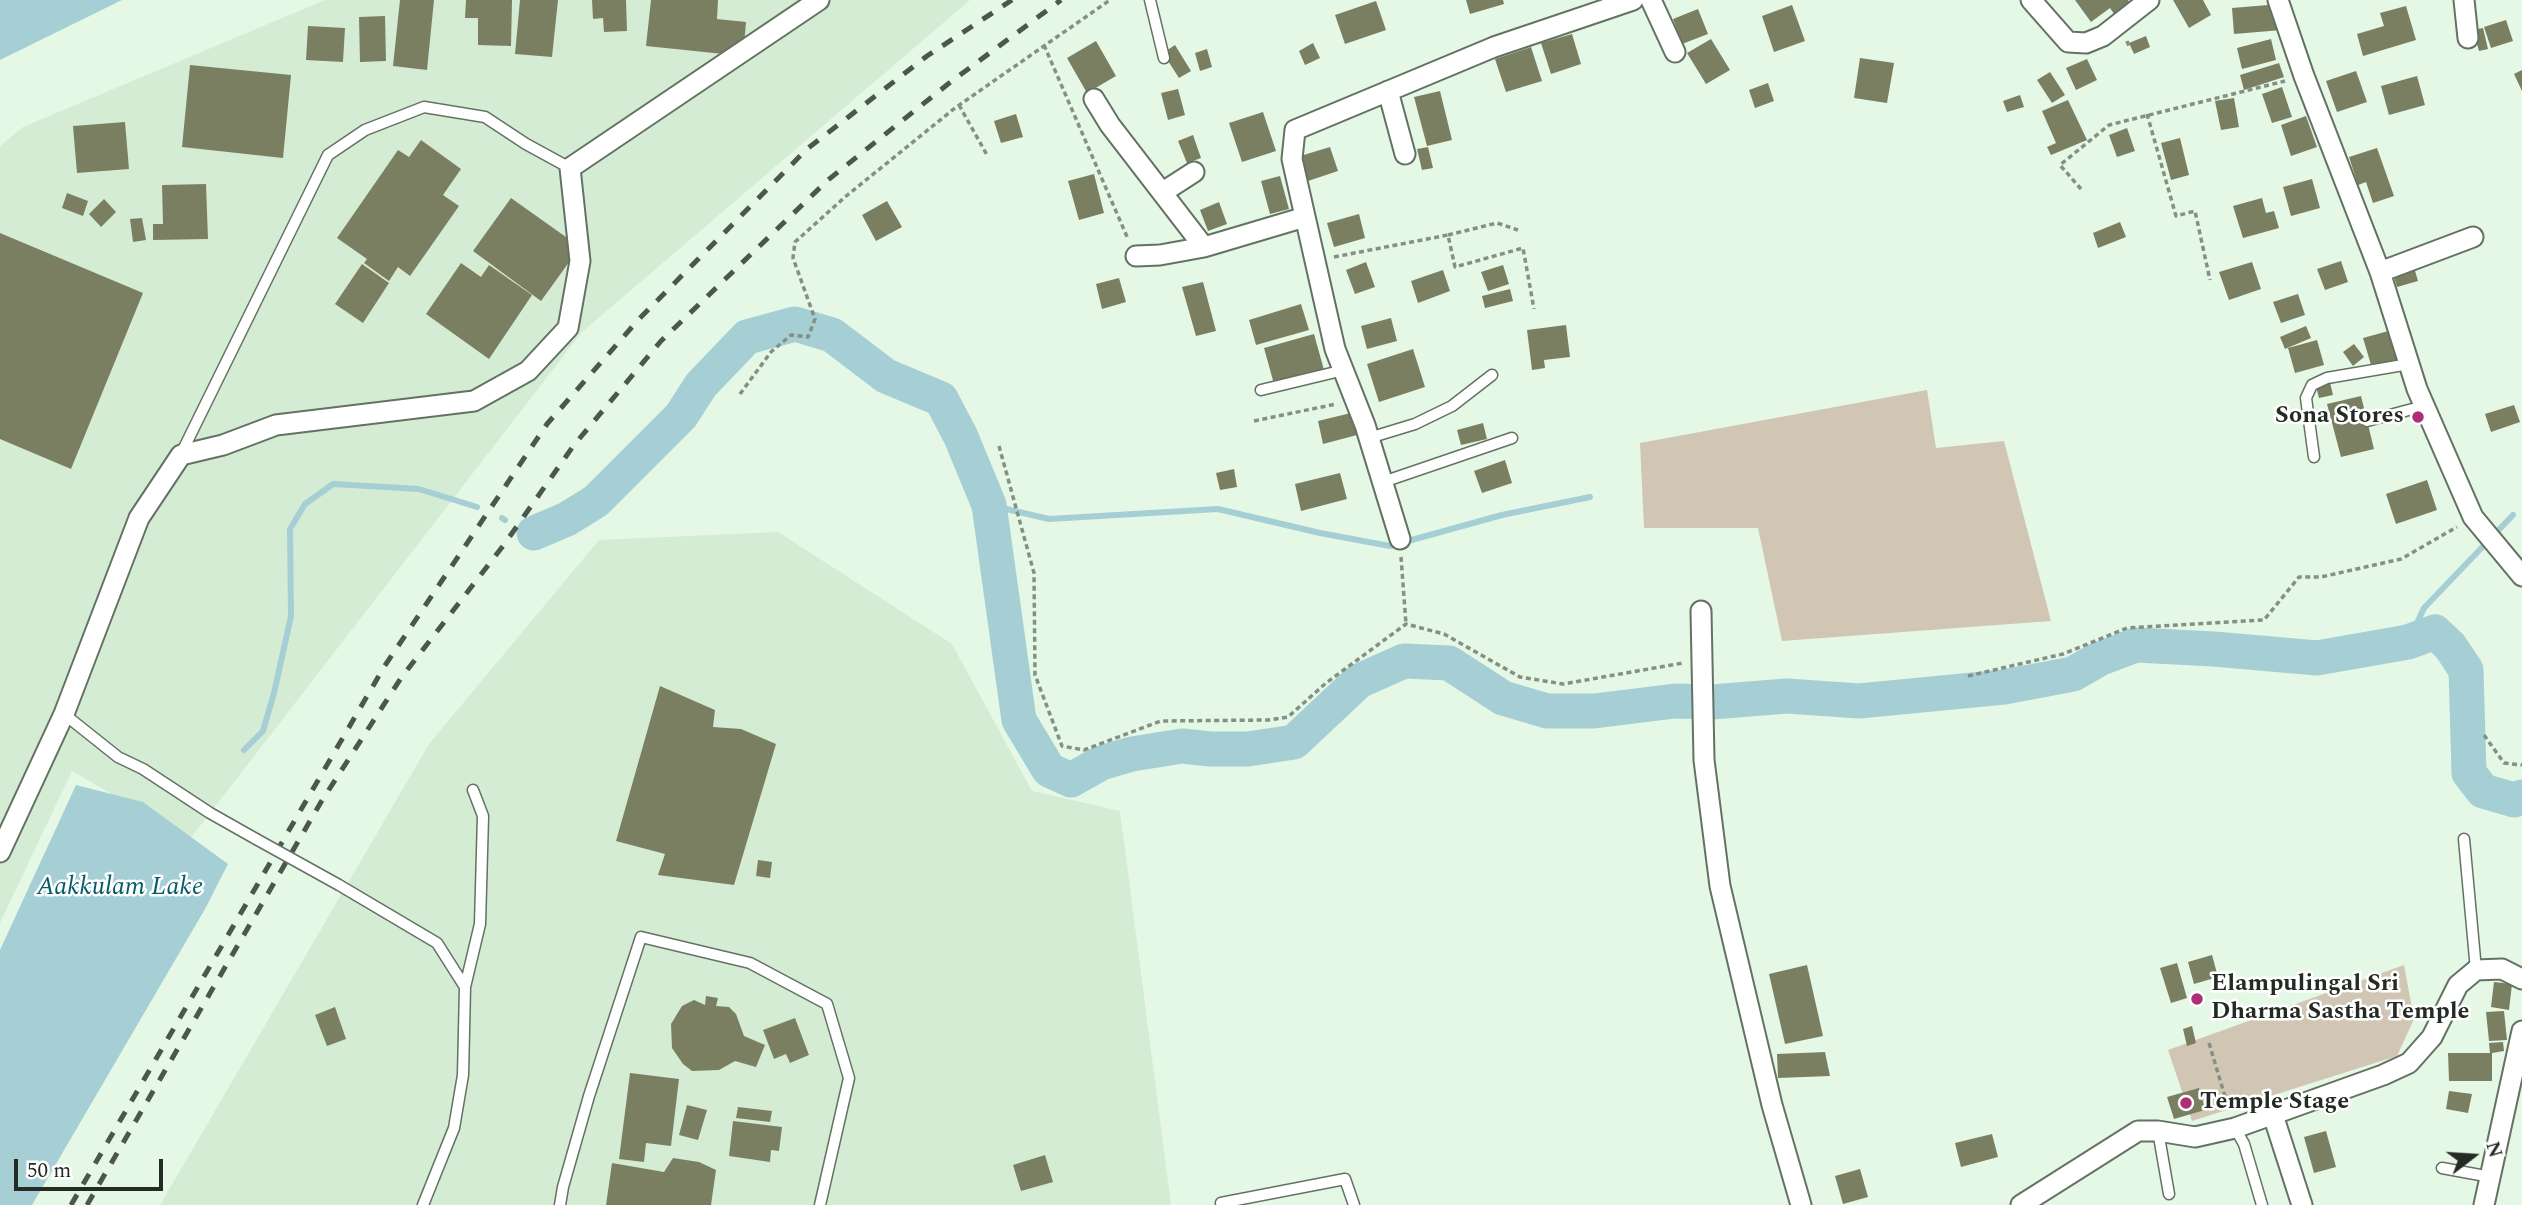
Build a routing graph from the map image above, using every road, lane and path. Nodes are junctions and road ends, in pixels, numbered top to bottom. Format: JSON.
{"nodes":[{"id":1,"x":819,"y":0,"type":"edge"},
{"id":2,"x":1110,"y":0,"type":"edge"},
{"id":3,"x":1150,"y":0,"type":"edge"},
{"id":4,"x":1633,"y":0,"type":"edge"},
{"id":5,"x":1651,"y":0,"type":"edge"},
{"id":6,"x":2033,"y":0,"type":"edge"},
{"id":7,"x":2150,"y":0,"type":"edge"},
{"id":8,"x":2278,"y":0,"type":"edge"},
{"id":9,"x":2464,"y":0,"type":"edge"},
{"id":10,"x":2468,"y":38,"type":"dead end"},
{"id":11,"x":1044,"y":45,"type":"junction"},
{"id":12,"x":1675,"y":52,"type":"dead end"},
{"id":13,"x":1164,"y":58,"type":"dead end"},
{"id":14,"x":2304,"y":76,"type":"junction"},
{"id":15,"x":1388,"y":91,"type":"junction"},
{"id":16,"x":1094,"y":99,"type":"dead end"},
{"id":17,"x":959,"y":105,"type":"junction"},
{"id":18,"x":2147,"y":114,"type":"junction"},
{"id":19,"x":1405,"y":154,"type":"dead end"},
{"id":20,"x":987,"y":155,"type":"dead end"},
{"id":21,"x":570,"y":168,"type":"junction"},
{"id":22,"x":1194,"y":172,"type":"dead end"},
{"id":23,"x":2081,"y":189,"type":"dead end"},
{"id":24,"x":1163,"y":192,"type":"junction"},
{"id":25,"x":1305,"y":217,"type":"junction"},
{"id":26,"x":1518,"y":230,"type":"dead end"},
{"id":27,"x":1448,"y":236,"type":"junction"},
{"id":28,"x":2473,"y":237,"type":"dead end"},
{"id":29,"x":1203,"y":247,"type":"junction"},
{"id":30,"x":1136,"y":256,"type":"joint"},
{"id":31,"x":1315,"y":260,"type":"junction"},
{"id":32,"x":2380,"y":272,"type":"junction"},
{"id":33,"x":2210,"y":280,"type":"dead end"},
{"id":34,"x":1534,"y":309,"type":"dead end"},
{"id":35,"x":2409,"y":364,"type":"junction"},
{"id":36,"x":1343,"y":370,"type":"junction"},
{"id":37,"x":1492,"y":375,"type":"dead end"},
{"id":38,"x":1261,"y":390,"type":"dead end"},
{"id":39,"x":740,"y":394,"type":"dead end"},
{"id":40,"x":1355,"y":400,"type":"junction"},
{"id":41,"x":2424,"y":406,"type":"junction"},
{"id":42,"x":1254,"y":421,"type":"dead end"},
{"id":43,"x":2367,"y":421,"type":"dead end"},
{"id":44,"x":1369,"y":438,"type":"junction"},
{"id":45,"x":1512,"y":438,"type":"dead end"},
{"id":46,"x":999,"y":446,"type":"dead end"},
{"id":47,"x":181,"y":454,"type":"junction"},
{"id":48,"x":2314,"y":457,"type":"dead end"},
{"id":49,"x":1383,"y":482,"type":"junction"},
{"id":50,"x":2473,"y":517,"type":"junction"},
{"id":51,"x":1400,"y":539,"type":"joint"},
{"id":52,"x":2522,"y":576,"type":"edge"},
{"id":53,"x":1701,"y":611,"type":"dead end"},
{"id":54,"x":1406,"y":624,"type":"junction"},
{"id":55,"x":1702,"y":660,"type":"junction"},
{"id":56,"x":1968,"y":676,"type":"dead end"},
{"id":57,"x":64,"y":714,"type":"junction"},
{"id":58,"x":2484,"y":736,"type":"dead end"},
{"id":59,"x":2522,"y":765,"type":"edge"},
{"id":60,"x":473,"y":790,"type":"dead end"},
{"id":61,"x":2464,"y":839,"type":"dead end"},
{"id":62,"x":0,"y":852,"type":"edge"},
{"id":63,"x":2476,"y":970,"type":"junction"},
{"id":64,"x":2522,"y":979,"type":"edge"},
{"id":65,"x":465,"y":987,"type":"junction"},
{"id":66,"x":2522,"y":1031,"type":"edge"},
{"id":67,"x":2209,"y":1043,"type":"dead end"},
{"id":68,"x":2273,"y":1115,"type":"junction"},
{"id":69,"x":2235,"y":1128,"type":"junction"},
{"id":70,"x":2158,"y":1131,"type":"junction"},
{"id":71,"x":2442,"y":1168,"type":"dead end"},
{"id":72,"x":2491,"y":1177,"type":"junction"},
{"id":73,"x":2169,"y":1194,"type":"dead end"},
{"id":74,"x":1221,"y":1203,"type":"dead end"},
{"id":75,"x":424,"y":1205,"type":"edge"},
{"id":76,"x":560,"y":1205,"type":"edge"},
{"id":77,"x":820,"y":1205,"type":"edge"},
{"id":78,"x":1354,"y":1205,"type":"edge"},
{"id":79,"x":1801,"y":1205,"type":"edge"},
{"id":80,"x":2021,"y":1205,"type":"edge"},
{"id":81,"x":2262,"y":1205,"type":"edge"},
{"id":82,"x":2302,"y":1205,"type":"edge"},
{"id":83,"x":2484,"y":1205,"type":"edge"}],
"edges":[{"from":1,"to":21,"type":"street"},
{"from":2,"to":11,"type":"path"},
{"from":3,"to":13,"type":"lane"},
{"from":4,"to":15,"type":"street"},
{"from":5,"to":12,"type":"street"},
{"from":6,"to":7,"type":"street"},
{"from":8,"to":14,"type":"street"},
{"from":9,"to":10,"type":"street"},
{"from":11,"to":17,"type":"path"},
{"from":11,"to":30,"type":"path"},
{"from":14,"to":18,"type":"path"},
{"from":14,"to":32,"type":"street"},
{"from":15,"to":19,"type":"street"},
{"from":15,"to":25,"type":"street"},
{"from":16,"to":24,"type":"street"},
{"from":17,"to":20,"type":"path"},
{"from":17,"to":39,"type":"path"},
{"from":18,"to":23,"type":"path"},
{"from":18,"to":33,"type":"path"},
{"from":21,"to":47,"type":"street"},
{"from":21,"to":47,"type":"lane"},
{"from":22,"to":24,"type":"street"},
{"from":24,"to":29,"type":"street"},
{"from":25,"to":29,"type":"street"},
{"from":25,"to":31,"type":"street"},
{"from":26,"to":27,"type":"path"},
{"from":27,"to":31,"type":"path"},
{"from":27,"to":34,"type":"path"},
{"from":28,"to":32,"type":"street"},
{"from":29,"to":30,"type":"street"},
{"from":31,"to":36,"type":"street"},
{"from":32,"to":35,"type":"street"},
{"from":35,"to":41,"type":"street"},
{"from":35,"to":48,"type":"lane"},
{"from":36,"to":38,"type":"lane"},
{"from":36,"to":40,"type":"street"},
{"from":37,"to":44,"type":"lane"},
{"from":40,"to":42,"type":"path"},
{"from":40,"to":44,"type":"street"},
{"from":41,"to":43,"type":"lane"},
{"from":41,"to":50,"type":"street"},
{"from":44,"to":49,"type":"street"},
{"from":45,"to":49,"type":"lane"},
{"from":46,"to":54,"type":"path"},
{"from":47,"to":57,"type":"street"},
{"from":49,"to":51,"type":"street"},
{"from":50,"to":52,"type":"street"},
{"from":50,"to":56,"type":"path"},
{"from":51,"to":54,"type":"path"},
{"from":53,"to":55,"type":"street"},
{"from":54,"to":55,"type":"path"},
{"from":55,"to":79,"type":"street"},
{"from":57,"to":62,"type":"street"},
{"from":57,"to":65,"type":"lane","bridge":true},
{"from":58,"to":59,"type":"path"},
{"from":60,"to":65,"type":"lane"},
{"from":61,"to":63,"type":"lane"},
{"from":63,"to":64,"type":"street"},
{"from":63,"to":68,"type":"street"},
{"from":65,"to":75,"type":"lane"},
{"from":66,"to":72,"type":"street"},
{"from":67,"to":69,"type":"path"},
{"from":68,"to":69,"type":"street"},
{"from":68,"to":82,"type":"street"},
{"from":69,"to":70,"type":"street"},
{"from":69,"to":81,"type":"lane"},
{"from":70,"to":73,"type":"lane"},
{"from":70,"to":80,"type":"street"},
{"from":71,"to":72,"type":"lane"},
{"from":72,"to":83,"type":"street"},
{"from":74,"to":78,"type":"lane"},
{"from":76,"to":77,"type":"lane"}]}
